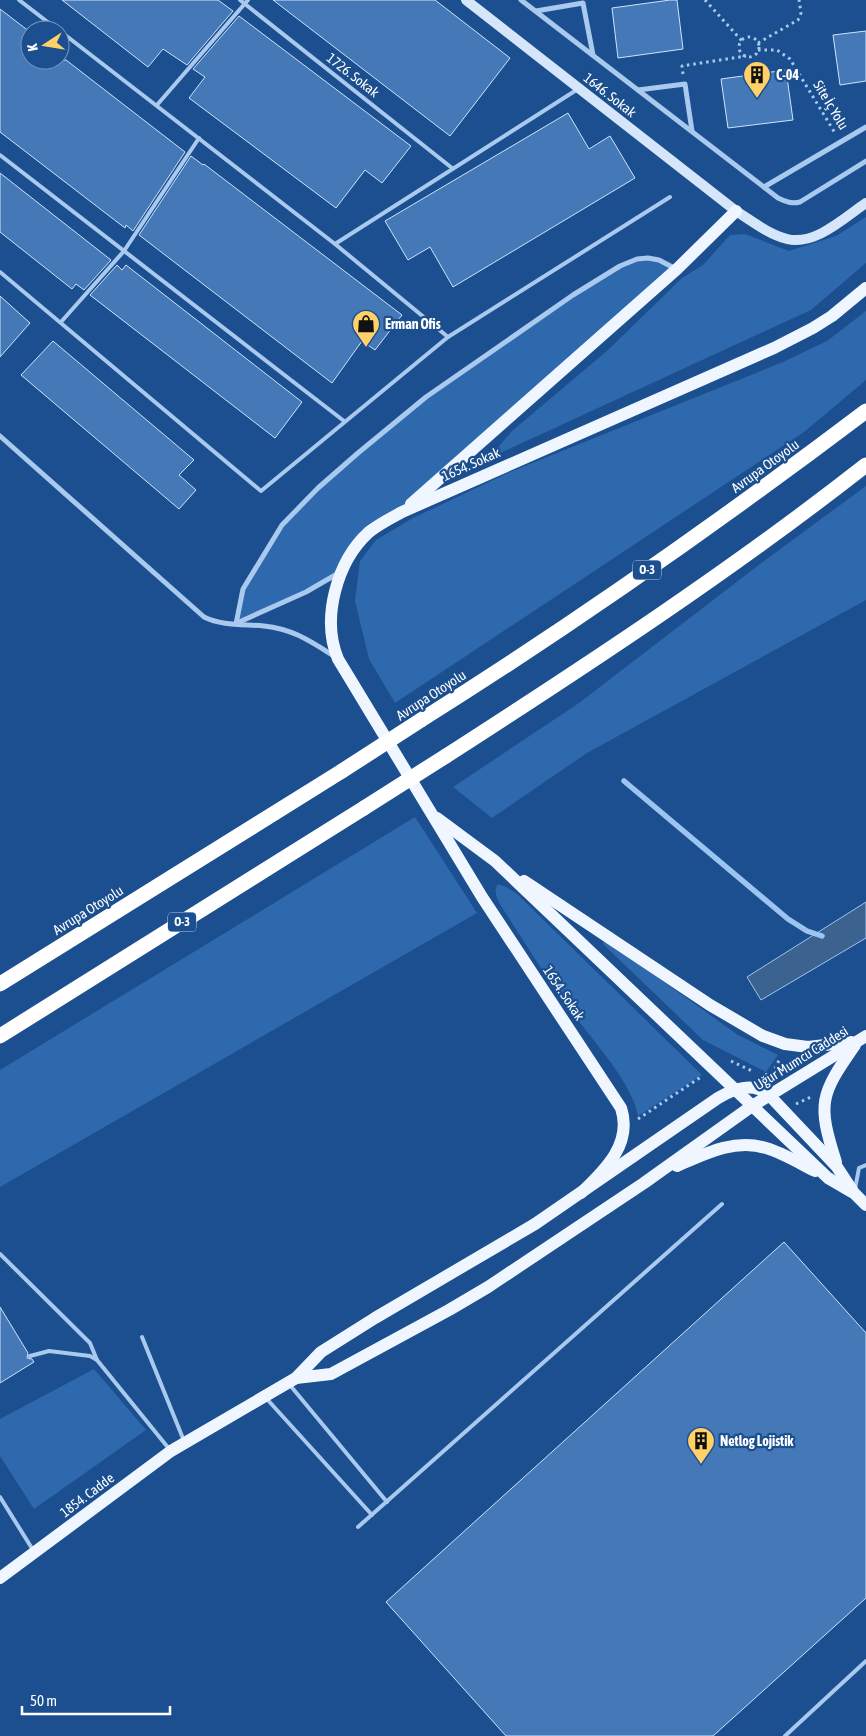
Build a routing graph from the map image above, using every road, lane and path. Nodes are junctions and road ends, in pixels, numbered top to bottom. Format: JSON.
{"nodes":[{"id":1,"x":19,"y":0,"type":"edge"},
{"id":2,"x":240,"y":0,"type":"edge"},
{"id":3,"x":466,"y":0,"type":"edge"},
{"id":4,"x":521,"y":0,"type":"edge"},
{"id":5,"x":705,"y":0,"type":"edge"},
{"id":6,"x":799,"y":0,"type":"edge"},
{"id":7,"x":247,"y":2,"type":"edge"},
{"id":8,"x":536,"y":11,"type":"junction"},
{"id":9,"x":45,"y":20,"type":"edge"},
{"id":10,"x":70,"y":39,"type":"edge"},
{"id":11,"x":742,"y":41,"type":"junction"},
{"id":12,"x":758,"y":43,"type":"junction"},
{"id":13,"x":758,"y":50,"type":"junction"},
{"id":14,"x":593,"y":55,"type":"junction"},
{"id":15,"x":746,"y":56,"type":"junction"},
{"id":16,"x":682,"y":66,"type":"dead end"},
{"id":17,"x":579,"y":88,"type":"junction"},
{"id":18,"x":638,"y":90,"type":"junction"},
{"id":19,"x":157,"y":105,"type":"junction"},
{"id":20,"x":866,"y":127,"type":"edge"},
{"id":21,"x":692,"y":131,"type":"junction"},
{"id":22,"x":199,"y":138,"type":"junction"},
{"id":23,"x":840,"y":142,"type":"junction"},
{"id":24,"x":0,"y":155,"type":"edge"},
{"id":25,"x":866,"y":161,"type":"edge"},
{"id":26,"x":452,"y":168,"type":"junction"},
{"id":27,"x":764,"y":187,"type":"junction"},
{"id":28,"x":670,"y":198,"type":"dead end"},
{"id":29,"x":866,"y":203,"type":"edge"},
{"id":30,"x":736,"y":211,"type":"junction"},
{"id":31,"x":335,"y":244,"type":"junction"},
{"id":32,"x":124,"y":251,"type":"junction"},
{"id":33,"x":676,"y":269,"type":"junction"},
{"id":34,"x":0,"y":272,"type":"edge"},
{"id":35,"x":866,"y":288,"type":"edge"},
{"id":36,"x":61,"y":322,"type":"junction"},
{"id":37,"x":448,"y":337,"type":"junction"},
{"id":38,"x":866,"y":411,"type":"edge"},
{"id":39,"x":344,"y":421,"type":"junction"},
{"id":40,"x":0,"y":436,"type":"edge"},
{"id":41,"x":866,"y":465,"type":"edge"},
{"id":42,"x":402,"y":512,"type":"junction"},
{"id":43,"x":342,"y":571,"type":"junction"},
{"id":44,"x":236,"y":624,"type":"junction"},
{"id":45,"x":338,"y":659,"type":"junction"},
{"id":46,"x":428,"y":809,"type":"junction"},
{"id":47,"x":495,"y":861,"type":"junction"},
{"id":48,"x":0,"y":984,"type":"edge"},
{"id":49,"x":0,"y":1036,"type":"edge"},
{"id":50,"x":862,"y":1038,"type":"edge"},
{"id":51,"x":736,"y":1090,"type":"junction"},
{"id":52,"x":769,"y":1095,"type":"junction"},
{"id":53,"x":752,"y":1106,"type":"junction"},
{"id":54,"x":866,"y":1165,"type":"edge"},
{"id":55,"x":837,"y":1167,"type":"junction"},
{"id":56,"x":656,"y":1174,"type":"junction"},
{"id":57,"x":828,"y":1178,"type":"junction"},
{"id":58,"x":581,"y":1194,"type":"junction"},
{"id":59,"x":854,"y":1194,"type":"junction"},
{"id":60,"x":722,"y":1204,"type":"dead end"},
{"id":61,"x":866,"y":1206,"type":"edge"},
{"id":62,"x":0,"y":1254,"type":"edge"},
{"id":63,"x":142,"y":1337,"type":"dead end"},
{"id":64,"x":30,"y":1356,"type":"dead end"},
{"id":65,"x":97,"y":1360,"type":"junction"},
{"id":66,"x":292,"y":1380,"type":"junction"},
{"id":67,"x":264,"y":1396,"type":"junction"},
{"id":68,"x":189,"y":1440,"type":"junction"},
{"id":69,"x":171,"y":1452,"type":"junction"},
{"id":70,"x":0,"y":1497,"type":"edge"},
{"id":71,"x":387,"y":1502,"type":"junction"},
{"id":72,"x":372,"y":1515,"type":"junction"},
{"id":73,"x":358,"y":1527,"type":"dead end"},
{"id":74,"x":34,"y":1552,"type":"junction"},
{"id":75,"x":0,"y":1578,"type":"edge"},
{"id":76,"x":866,"y":1661,"type":"edge"},
{"id":77,"x":785,"y":1736,"type":"edge"}],
"edges":[{"from":1,"to":9,"type":"lane"},
{"from":2,"to":7,"type":"lane","name":"1726. Sokak"},
{"from":3,"to":17,"type":"street","name":"1646. Sokak"},
{"from":4,"to":8,"type":"street"},
{"from":5,"to":11,"type":"path"},
{"from":6,"to":12,"type":"path"},
{"from":7,"to":19,"type":"lane"},
{"from":7,"to":26,"type":"lane","name":"1726. Sokak"},
{"from":8,"to":14,"type":"street"},
{"from":8,"to":14,"type":"street"},
{"from":10,"to":19,"type":"lane"},
{"from":11,"to":12,"type":"path"},
{"from":11,"to":15,"type":"path"},
{"from":12,"to":13,"type":"path"},
{"from":13,"to":15,"type":"path"},
{"from":13,"to":23,"type":"path","name":"Site İç Yolu"},
{"from":14,"to":18,"type":"street"},
{"from":15,"to":16,"type":"path"},
{"from":17,"to":26,"type":"lane"},
{"from":17,"to":30,"type":"street","name":"1646. Sokak"},
{"from":18,"to":21,"type":"street"},
{"from":18,"to":21,"type":"street"},
{"from":19,"to":22,"type":"lane"},
{"from":20,"to":23,"type":"street","name":"Site İç Yolu"},
{"from":21,"to":27,"type":"street"},
{"from":22,"to":31,"type":"lane"},
{"from":22,"to":32,"type":"lane"},
{"from":23,"to":27,"type":"street","name":"Site İç Yolu"},
{"from":24,"to":32,"type":"lane"},
{"from":25,"to":27,"type":"street"},
{"from":26,"to":31,"type":"lane"},
{"from":28,"to":37,"type":"lane"},
{"from":29,"to":30,"type":"street","name":"1646. Sokak"},
{"from":30,"to":33,"type":"main road"},
{"from":31,"to":37,"type":"lane"},
{"from":32,"to":36,"type":"lane"},
{"from":32,"to":39,"type":"lane"},
{"from":33,"to":42,"type":"main road"},
{"from":33,"to":44,"type":"street"},
{"from":34,"to":36,"type":"lane"},
{"from":35,"to":42,"type":"main road","name":"1654. Sokak"},
{"from":36,"to":39,"type":"lane"},
{"from":37,"to":39,"type":"lane"},
{"from":38,"to":48,"type":"highway","name":"Avrupa Otoyolu","number":"O-3","bridge":true},
{"from":40,"to":44,"type":"street"},
{"from":41,"to":49,"type":"highway","number":"O-3","bridge":true},
{"from":42,"to":43,"type":"main road","name":"1654. Sokak"},
{"from":43,"to":44,"type":"street"},
{"from":43,"to":45,"type":"main road","name":"1654. Sokak"},
{"from":44,"to":45,"type":"street"},
{"from":45,"to":46,"type":"main road","name":"1654. Sokak"},
{"from":46,"to":47,"type":"main road","name":"1654. Sokak"},
{"from":46,"to":58,"type":"main road","name":"1654. Sokak"},
{"from":47,"to":50,"type":"main road"},
{"from":47,"to":51,"type":"main road","name":"1654. Sokak"},
{"from":50,"to":52,"type":"main road","name":"Uğur Mumcu Caddesi"},
{"from":50,"to":55,"type":"main road"},
{"from":51,"to":52,"type":"main road"},
{"from":51,"to":53,"type":"main road","name":"1654. Sokak"},
{"from":51,"to":58,"type":"main road"},
{"from":52,"to":53,"type":"main road","name":"Uğur Mumcu Caddesi"},
{"from":52,"to":55,"type":"main road"},
{"from":53,"to":56,"type":"main road","name":"Uğur Mumcu Caddesi"},
{"from":53,"to":57,"type":"main road","name":"1654. Sokak"},
{"from":54,"to":59,"type":"lane"},
{"from":55,"to":59,"type":"main road"},
{"from":56,"to":57,"type":"main road"},
{"from":56,"to":66,"type":"main road"},
{"from":57,"to":59,"type":"main road"},
{"from":58,"to":66,"type":"main road"},
{"from":59,"to":61,"type":"main road"},
{"from":60,"to":71,"type":"lane"},
{"from":62,"to":65,"type":"lane"},
{"from":63,"to":68,"type":"lane"},
{"from":64,"to":65,"type":"lane"},
{"from":65,"to":69,"type":"lane"},
{"from":66,"to":67,"type":"main road","name":"1854. Cadde"},
{"from":66,"to":71,"type":"lane"},
{"from":67,"to":68,"type":"main road","name":"1854. Cadde"},
{"from":67,"to":72,"type":"lane"},
{"from":68,"to":69,"type":"main road","name":"1854. Cadde"},
{"from":69,"to":74,"type":"main road","name":"1854. Cadde"},
{"from":70,"to":74,"type":"lane"},
{"from":71,"to":72,"type":"lane"},
{"from":72,"to":73,"type":"lane"},
{"from":74,"to":75,"type":"main road","name":"1854. Cadde"},
{"from":76,"to":77,"type":"lane"}]}
